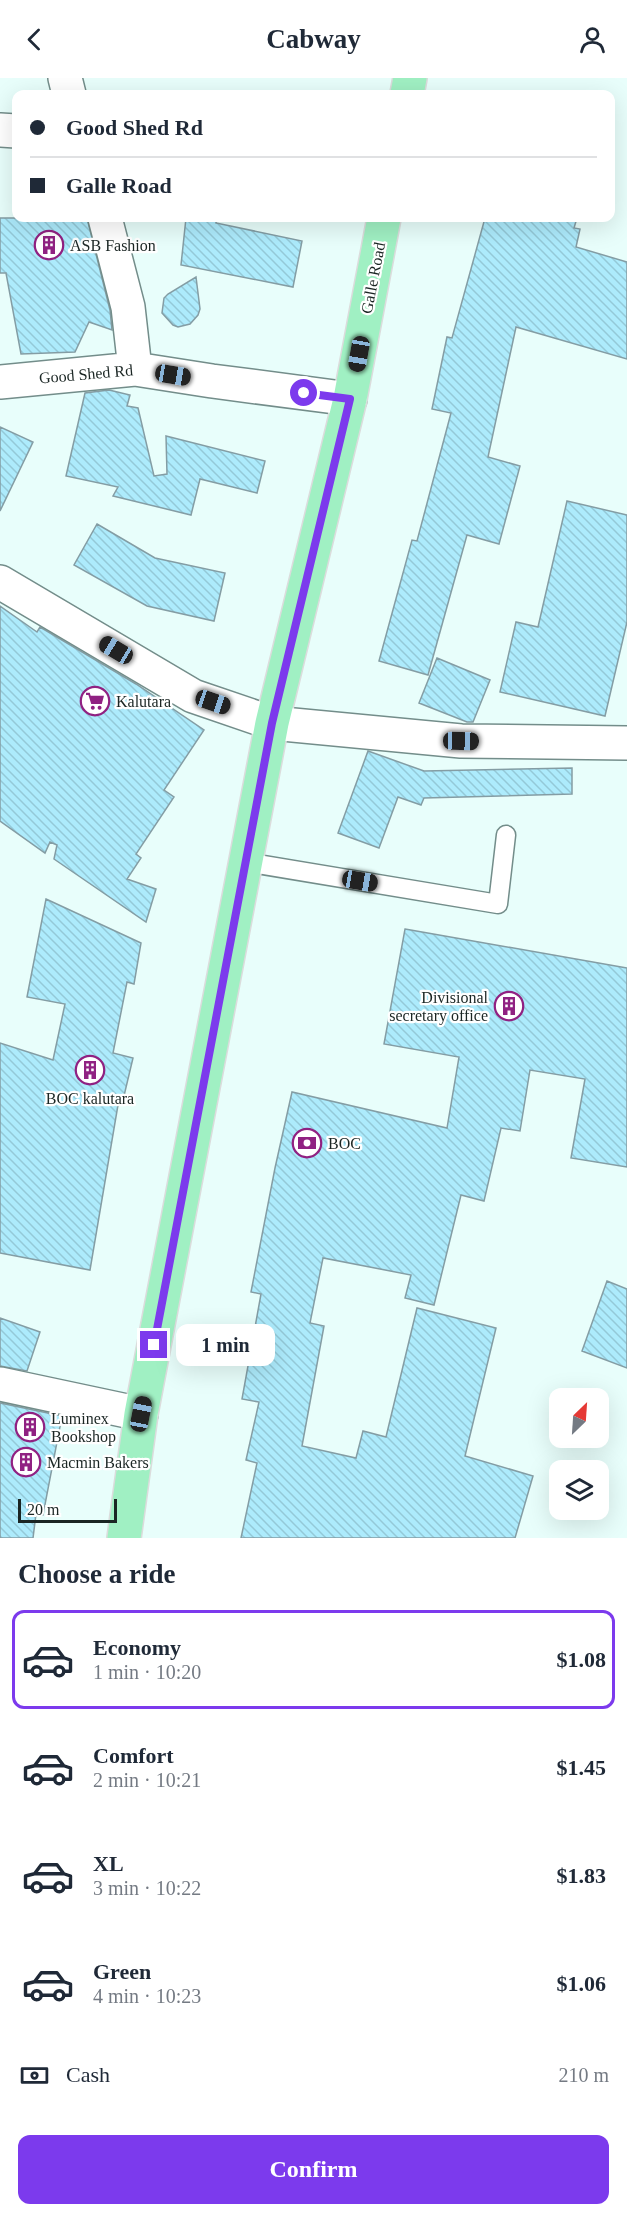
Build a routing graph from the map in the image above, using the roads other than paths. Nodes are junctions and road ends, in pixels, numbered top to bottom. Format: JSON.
{"nodes":[{"id":1,"x":106,"y":222,"type":"edge"},
{"id":2,"x":383,"y":222,"type":"edge"},
{"id":3,"x":135,"y":369,"type":"junction"},
{"id":4,"x":0,"y":382,"type":"edge"},
{"id":5,"x":350,"y":399,"type":"junction"},
{"id":6,"x":0,"y":582,"type":"edge"},
{"id":7,"x":272,"y":723,"type":"junction"},
{"id":8,"x":627,"y":743,"type":"edge"},
{"id":9,"x":506,"y":835,"type":"dead end"},
{"id":10,"x":245,"y":861,"type":"junction"},
{"id":11,"x":0,"y":1384,"type":"edge"},
{"id":12,"x":141,"y":1414,"type":"junction"},
{"id":13,"x":124,"y":1538,"type":"edge"}],
"edges":[{"from":1,"to":3,"type":"street"},
{"from":2,"to":5,"type":"highway","name":"Galle Road"},
{"from":3,"to":4,"type":"street","name":"Good Shed Rd"},
{"from":3,"to":5,"type":"street","name":"Good Shed Rd"},
{"from":5,"to":7,"type":"highway","name":"Galle Road"},
{"from":6,"to":7,"type":"street"},
{"from":7,"to":8,"type":"street"},
{"from":7,"to":10,"type":"highway","name":"Galle Road"},
{"from":9,"to":10,"type":"lane"},
{"from":10,"to":12,"type":"highway","name":"Galle Road"},
{"from":11,"to":12,"type":"street"},
{"from":12,"to":13,"type":"highway","name":"Galle Road"}]}
